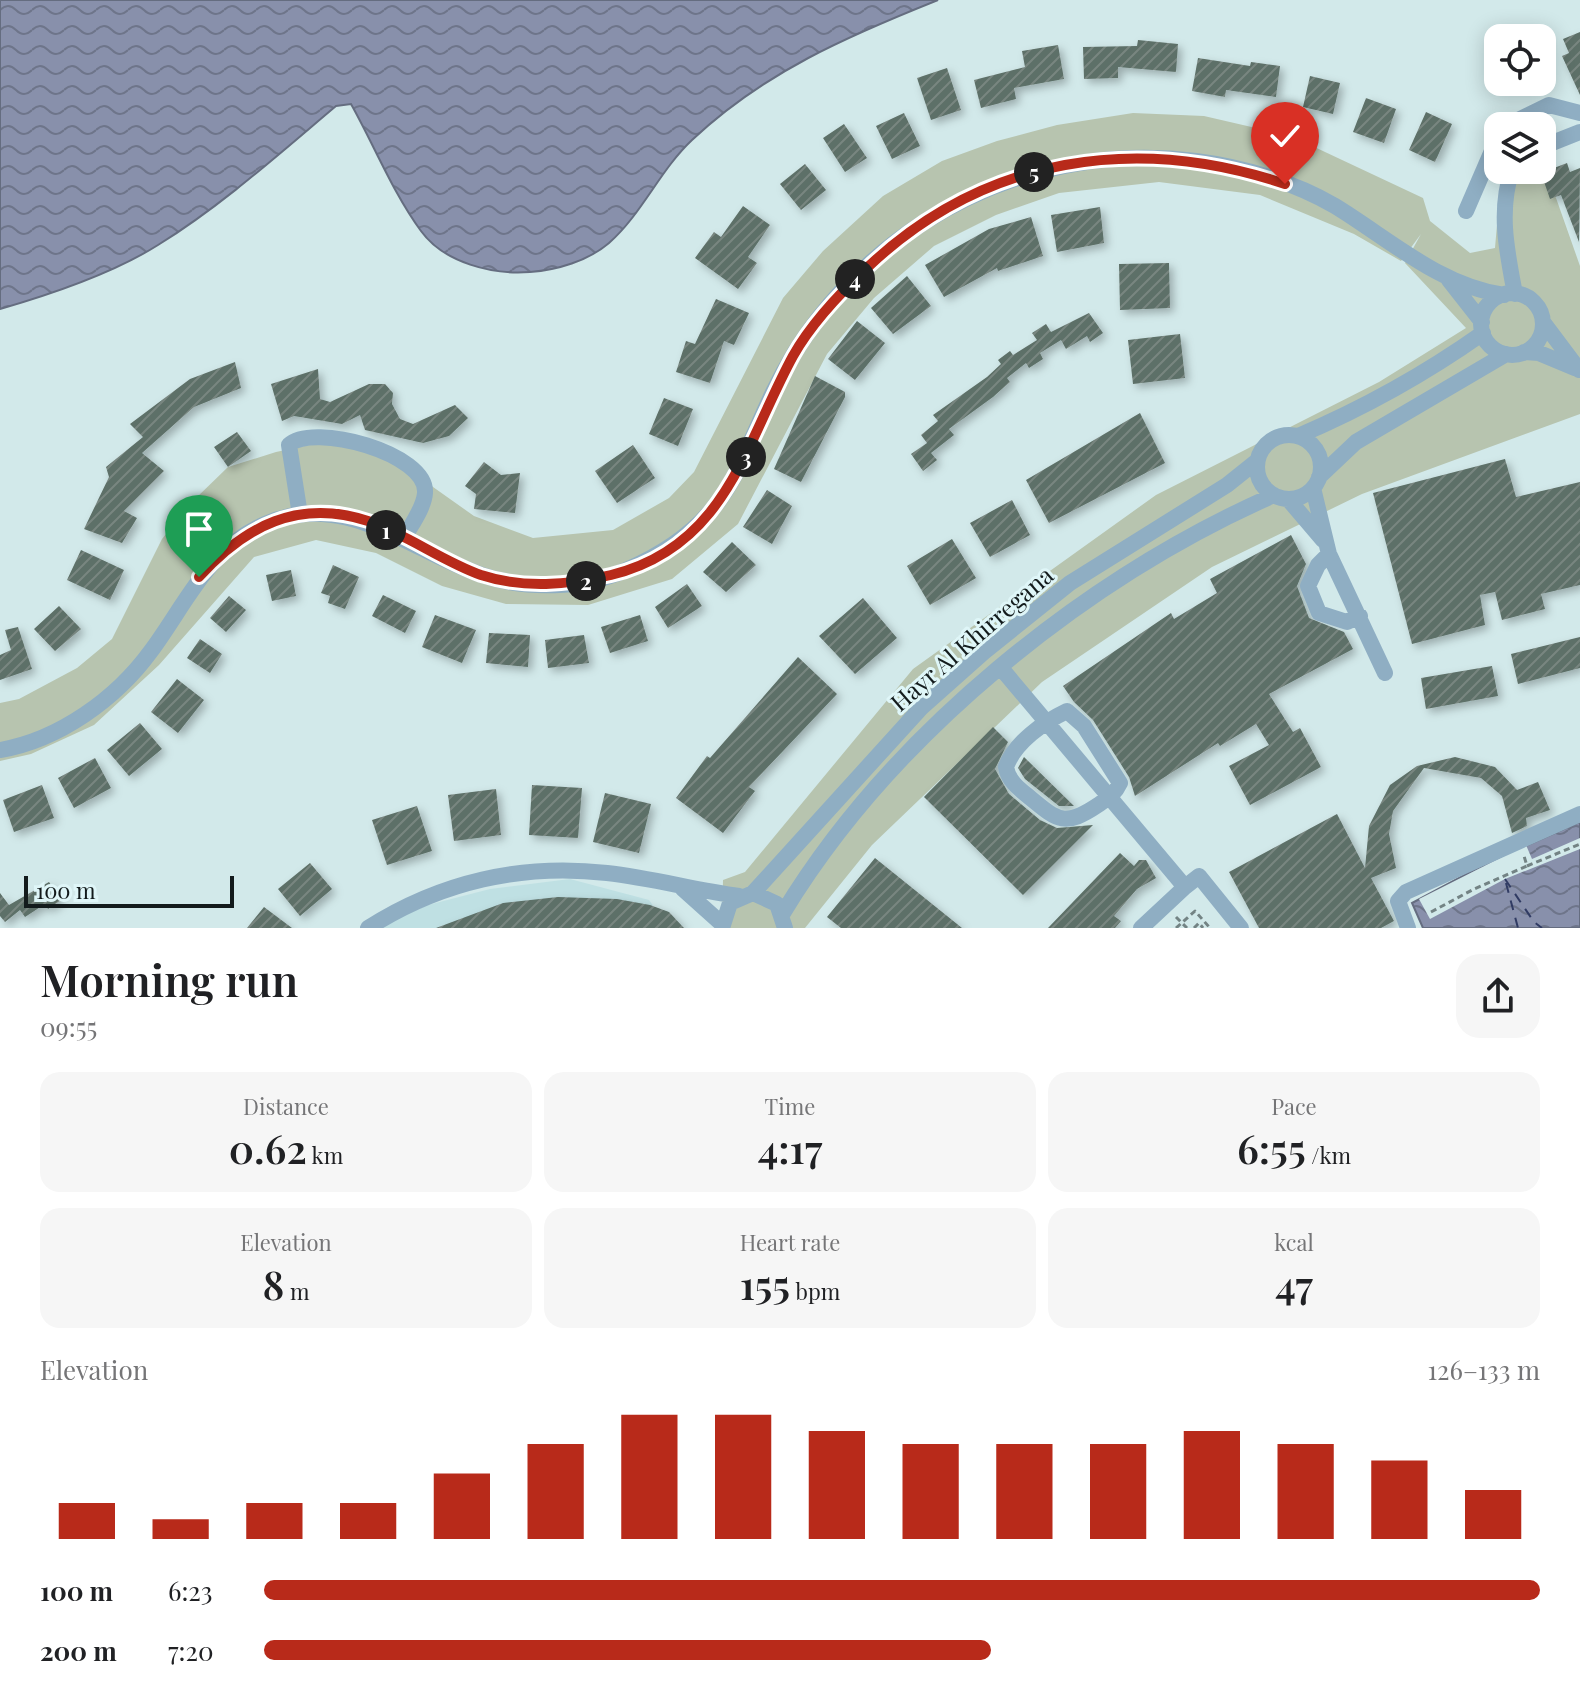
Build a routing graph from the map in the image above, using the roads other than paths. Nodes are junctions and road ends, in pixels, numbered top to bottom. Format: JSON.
{"nodes":[{"id":1,"x":1541,"y":112,"type":"edge"},
{"id":2,"x":1580,"y":113,"type":"edge"},
{"id":3,"x":1580,"y":132,"type":"edge"},
{"id":4,"x":1556,"y":141,"type":"edge"},
{"id":5,"x":1484,"y":169,"type":"edge"},
{"id":6,"x":1508,"y":184,"type":"edge"},
{"id":7,"x":1466,"y":211,"type":"dead end"},
{"id":8,"x":1449,"y":280,"type":"junction"},
{"id":9,"x":1510,"y":294,"type":"junction"},
{"id":10,"x":1543,"y":322,"type":"junction"},
{"id":11,"x":1482,"y":327,"type":"junction"},
{"id":12,"x":1524,"y":352,"type":"junction"},
{"id":13,"x":1506,"y":354,"type":"junction"},
{"id":14,"x":1579,"y":370,"type":"edge"},
{"id":15,"x":1298,"y":436,"type":"junction"},
{"id":16,"x":1257,"y":461,"type":"junction"},
{"id":17,"x":1316,"y":483,"type":"junction"},
{"id":18,"x":1281,"y":497,"type":"junction"},
{"id":19,"x":300,"y":515,"type":"junction"},
{"id":20,"x":404,"y":538,"type":"junction"},
{"id":21,"x":1328,"y":550,"type":"junction"},
{"id":22,"x":1360,"y":616,"type":"junction"},
{"id":23,"x":1001,"y":668,"type":"junction"},
{"id":24,"x":1385,"y":673,"type":"dead end"},
{"id":25,"x":1046,"y":722,"type":"junction"},
{"id":26,"x":0,"y":750,"type":"edge"},
{"id":27,"x":1109,"y":798,"type":"junction"},
{"id":28,"x":1580,"y":814,"type":"edge"},
{"id":29,"x":1185,"y":887,"type":"junction"},
{"id":30,"x":682,"y":888,"type":"junction"},
{"id":31,"x":746,"y":895,"type":"junction"},
{"id":32,"x":785,"y":923,"type":"edge"},
{"id":33,"x":722,"y":926,"type":"edge"},
{"id":34,"x":368,"y":928,"type":"edge"},
{"id":35,"x":1141,"y":928,"type":"edge"},
{"id":36,"x":1241,"y":928,"type":"edge"},
{"id":37,"x":1408,"y":928,"type":"edge"}],
"edges":[{"from":1,"to":2,"type":"street"},
{"from":3,"to":4,"type":"street"},
{"from":5,"to":7,"type":"street"},
{"from":6,"to":9,"type":"street"},
{"from":8,"to":9,"type":"street"},
{"from":8,"to":11,"type":"street"},
{"from":8,"to":20,"type":"street"},
{"from":9,"to":10,"type":"street"},
{"from":9,"to":11,"type":"street"},
{"from":10,"to":12,"type":"street"},
{"from":10,"to":14,"type":"street"},
{"from":11,"to":13,"type":"street"},
{"from":11,"to":15,"type":"street"},
{"from":12,"to":13,"type":"street"},
{"from":12,"to":14,"type":"street"},
{"from":13,"to":17,"type":"street"},
{"from":15,"to":16,"type":"street"},
{"from":15,"to":17,"type":"street"},
{"from":16,"to":18,"type":"street"},
{"from":16,"to":31,"type":"street","name":"Hayr Al Khirregana"},
{"from":17,"to":18,"type":"street"},
{"from":17,"to":21,"type":"street"},
{"from":18,"to":21,"type":"street"},
{"from":18,"to":23,"type":"street","name":"Hayr Al Khirregana"},
{"from":19,"to":20,"type":"street"},
{"from":19,"to":20,"type":"street"},
{"from":19,"to":26,"type":"street"},
{"from":21,"to":22,"type":"street"},
{"from":21,"to":22,"type":"street"},
{"from":22,"to":24,"type":"street"},
{"from":23,"to":25,"type":"street"},
{"from":23,"to":32,"type":"street","name":"Hayr Al Khirregana"},
{"from":25,"to":27,"type":"street"},
{"from":25,"to":27,"type":"street"},
{"from":25,"to":27,"type":"street"},
{"from":27,"to":29,"type":"street"},
{"from":28,"to":37,"type":"street"},
{"from":29,"to":35,"type":"street"},
{"from":29,"to":36,"type":"street"},
{"from":30,"to":31,"type":"street"},
{"from":30,"to":33,"type":"street"},
{"from":30,"to":34,"type":"street"},
{"from":31,"to":32,"type":"street"},
{"from":31,"to":33,"type":"street","name":"Hayr Al Khirregana"}]}
